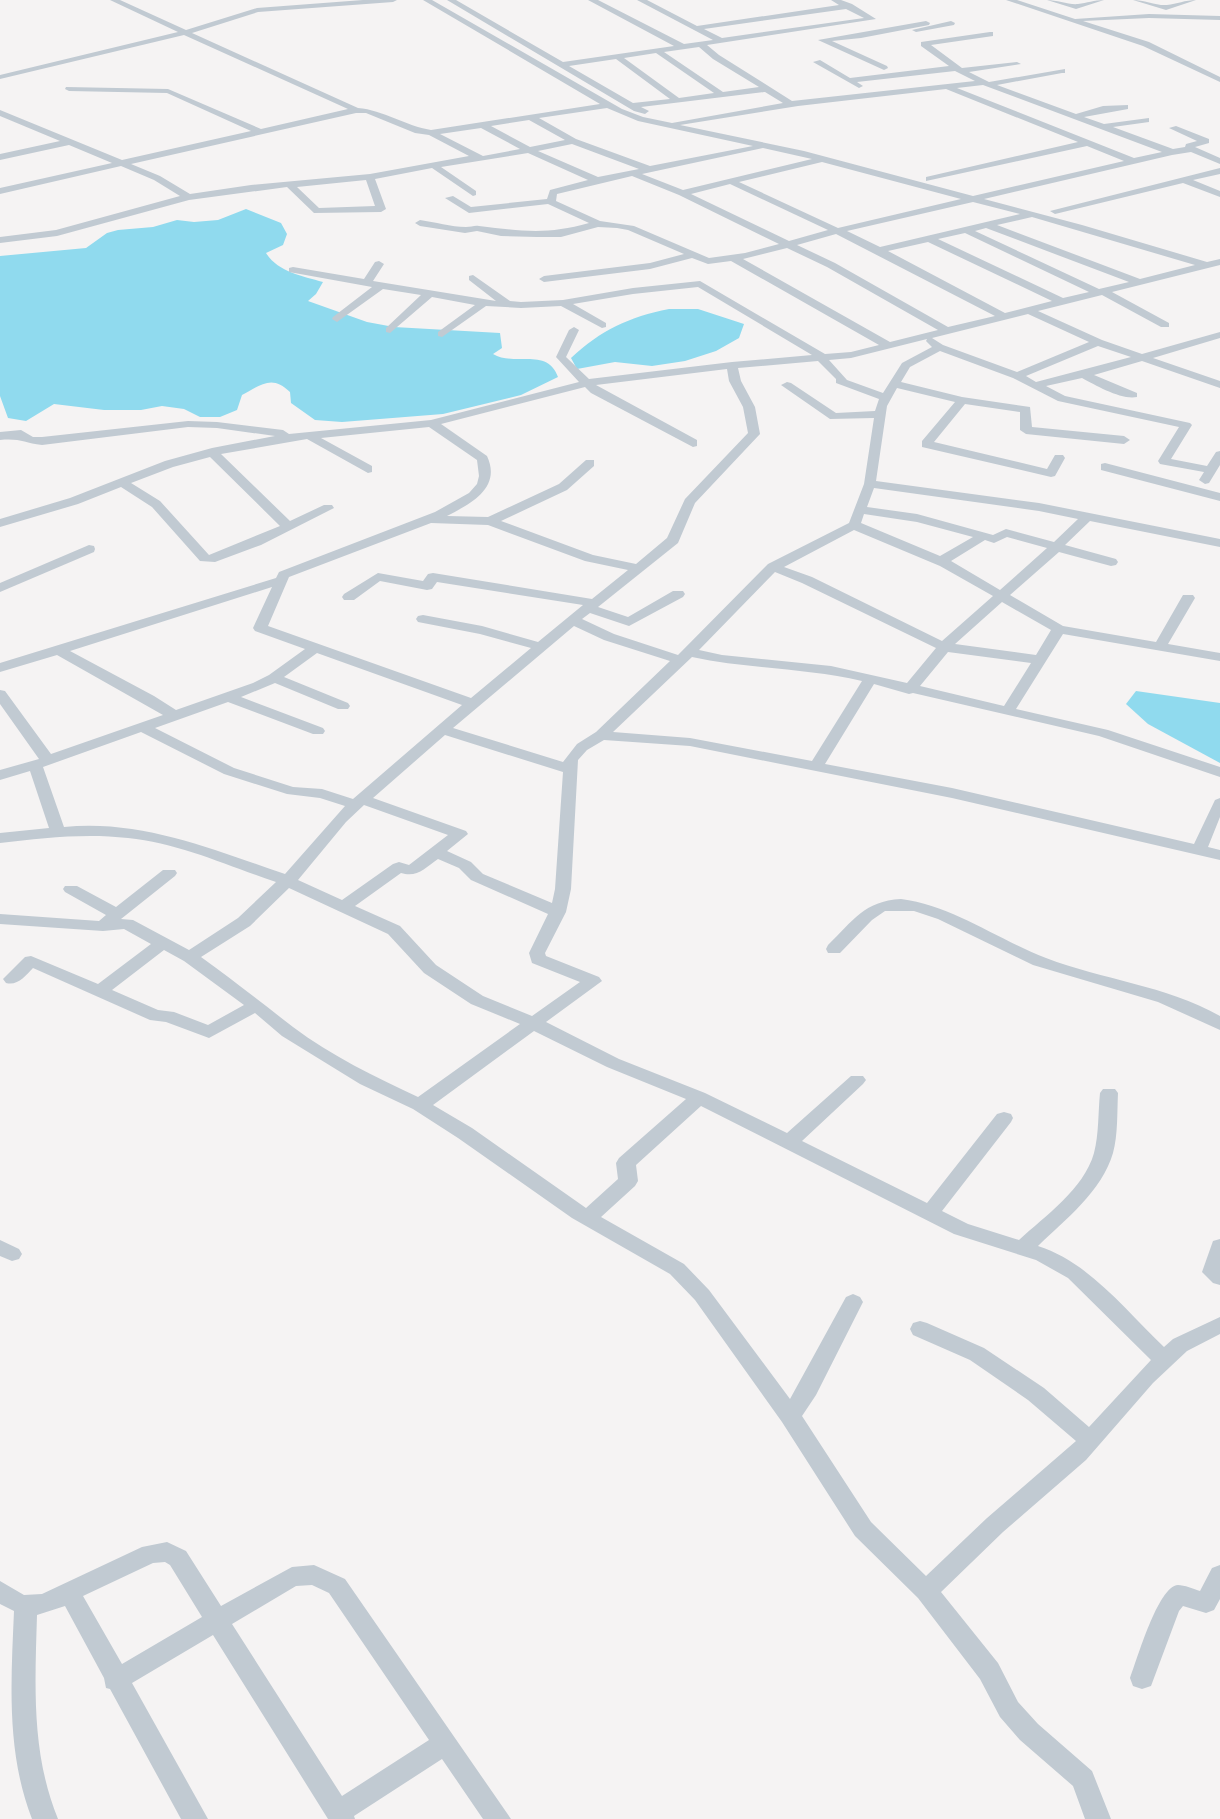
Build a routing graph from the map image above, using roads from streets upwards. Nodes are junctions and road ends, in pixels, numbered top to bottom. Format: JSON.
{"nodes":[{"id":1,"x":114,"y":0,"type":"edge"},
{"id":2,"x":393,"y":0,"type":"edge"},
{"id":3,"x":427,"y":0,"type":"edge"},
{"id":4,"x":451,"y":0,"type":"edge"},
{"id":5,"x":592,"y":0,"type":"edge"},
{"id":6,"x":641,"y":0,"type":"edge"},
{"id":7,"x":835,"y":0,"type":"edge"},
{"id":8,"x":1010,"y":0,"type":"edge"},
{"id":9,"x":1051,"y":0,"type":"edge"},
{"id":10,"x":1100,"y":0,"type":"edge"},
{"id":11,"x":1137,"y":0,"type":"edge"},
{"id":12,"x":1150,"y":0,"type":"edge"},
{"id":13,"x":1190,"y":0,"type":"edge"},
{"id":14,"x":798,"y":4,"type":"dead end"},
{"id":15,"x":849,"y":6,"type":"junction"},
{"id":16,"x":1173,"y":6,"type":"junction"},
{"id":17,"x":812,"y":12,"type":"junction"},
{"id":18,"x":1066,"y":19,"type":"junction"},
{"id":19,"x":1215,"y":20,"type":"edge"},
{"id":20,"x":926,"y":22,"type":"dead end"},
{"id":21,"x":951,"y":23,"type":"dead end"},
{"id":22,"x":696,"y":28,"type":"junction"},
{"id":23,"x":895,"y":29,"type":"junction"},
{"id":24,"x":800,"y":30,"type":"junction"},
{"id":25,"x":184,"y":32,"type":"junction"},
{"id":26,"x":990,"y":34,"type":"dead end"},
{"id":27,"x":822,"y":40,"type":"junction"},
{"id":28,"x":721,"y":41,"type":"junction"},
{"id":29,"x":702,"y":45,"type":"junction"},
{"id":30,"x":683,"y":47,"type":"junction"},
{"id":31,"x":658,"y":51,"type":"junction"},
{"id":32,"x":618,"y":57,"type":"junction"},
{"id":33,"x":944,"y":59,"type":"junction"},
{"id":34,"x":817,"y":62,"type":"dead end"},
{"id":35,"x":1017,"y":64,"type":"dead end"},
{"id":36,"x":562,"y":65,"type":"junction"},
{"id":37,"x":541,"y":68,"type":"junction"},
{"id":38,"x":884,"y":68,"type":"junction"},
{"id":39,"x":959,"y":69,"type":"junction"},
{"id":40,"x":1062,"y":71,"type":"dead end"},
{"id":41,"x":839,"y":74,"type":"junction"},
{"id":42,"x":0,"y":77,"type":"edge"},
{"id":43,"x":1218,"y":78,"type":"edge"},
{"id":44,"x":850,"y":80,"type":"junction"},
{"id":45,"x":986,"y":83,"type":"junction"},
{"id":46,"x":945,"y":86,"type":"junction"},
{"id":47,"x":69,"y":89,"type":"dead end"},
{"id":48,"x":766,"y":89,"type":"junction"},
{"id":49,"x":722,"y":95,"type":"junction"},
{"id":50,"x":872,"y":95,"type":"junction"},
{"id":51,"x":677,"y":100,"type":"junction"},
{"id":52,"x":630,"y":104,"type":"junction"},
{"id":53,"x":606,"y":105,"type":"junction"},
{"id":54,"x":792,"y":105,"type":"junction"},
{"id":55,"x":1125,"y":107,"type":"dead end"},
{"id":56,"x":356,"y":110,"type":"junction"},
{"id":57,"x":2,"y":116,"type":"edge"},
{"id":58,"x":1077,"y":116,"type":"junction"},
{"id":59,"x":530,"y":117,"type":"junction"},
{"id":60,"x":1146,"y":120,"type":"dead end"},
{"id":61,"x":687,"y":121,"type":"junction"},
{"id":62,"x":481,"y":124,"type":"junction"},
{"id":63,"x":666,"y":124,"type":"junction"},
{"id":64,"x":1105,"y":126,"type":"junction"},
{"id":65,"x":1173,"y":128,"type":"dead end"},
{"id":66,"x":260,"y":132,"type":"junction"},
{"id":67,"x":431,"y":133,"type":"junction"},
{"id":68,"x":573,"y":141,"type":"junction"},
{"id":69,"x":69,"y":142,"type":"junction"},
{"id":70,"x":1087,"y":143,"type":"junction"},
{"id":71,"x":766,"y":146,"type":"junction"},
{"id":72,"x":1192,"y":149,"type":"junction"},
{"id":73,"x":530,"y":150,"type":"junction"},
{"id":74,"x":1172,"y":152,"type":"junction"},
{"id":75,"x":838,"y":156,"type":"junction"},
{"id":76,"x":0,"y":157,"type":"edge"},
{"id":77,"x":479,"y":157,"type":"junction"},
{"id":78,"x":823,"y":159,"type":"junction"},
{"id":79,"x":1220,"y":161,"type":"edge"},
{"id":80,"x":1136,"y":162,"type":"junction"},
{"id":81,"x":123,"y":164,"type":"junction"},
{"id":82,"x":434,"y":166,"type":"junction"},
{"id":83,"x":878,"y":166,"type":"junction"},
{"id":84,"x":651,"y":171,"type":"junction"},
{"id":85,"x":863,"y":171,"type":"junction"},
{"id":86,"x":1220,"y":171,"type":"edge"},
{"id":87,"x":635,"y":174,"type":"junction"},
{"id":88,"x":370,"y":177,"type":"junction"},
{"id":89,"x":928,"y":179,"type":"junction"},
{"id":90,"x":1182,"y":179,"type":"junction"},
{"id":91,"x":597,"y":180,"type":"junction"},
{"id":92,"x":730,"y":182,"type":"junction"},
{"id":93,"x":290,"y":185,"type":"junction"},
{"id":94,"x":0,"y":192,"type":"edge"},
{"id":95,"x":473,"y":193,"type":"dead end"},
{"id":96,"x":682,"y":193,"type":"junction"},
{"id":97,"x":1220,"y":194,"type":"edge"},
{"id":98,"x":992,"y":195,"type":"junction"},
{"id":99,"x":188,"y":197,"type":"junction"},
{"id":100,"x":450,"y":198,"type":"dead end"},
{"id":101,"x":975,"y":199,"type":"junction"},
{"id":102,"x":551,"y":201,"type":"junction"},
{"id":103,"x":1052,"y":211,"type":"junction"},
{"id":104,"x":1032,"y":214,"type":"junction"},
{"id":105,"x":579,"y":216,"type":"junction"},
{"id":106,"x":559,"y":220,"type":"dead end"},
{"id":107,"x":420,"y":223,"type":"dead end"},
{"id":108,"x":598,"y":224,"type":"junction"},
{"id":109,"x":987,"y":225,"type":"junction"},
{"id":110,"x":836,"y":231,"type":"junction"},
{"id":111,"x":966,"y":231,"type":"junction"},
{"id":112,"x":928,"y":238,"type":"junction"},
{"id":113,"x":1151,"y":238,"type":"dead end"},
{"id":114,"x":0,"y":240,"type":"edge"},
{"id":115,"x":785,"y":244,"type":"junction"},
{"id":116,"x":1171,"y":244,"type":"dead end"},
{"id":117,"x":879,"y":250,"type":"junction"},
{"id":118,"x":692,"y":255,"type":"junction"},
{"id":119,"x":733,"y":258,"type":"junction"},
{"id":120,"x":1220,"y":261,"type":"edge"},
{"id":121,"x":379,"y":264,"type":"dead end"},
{"id":122,"x":1206,"y":266,"type":"junction"},
{"id":123,"x":293,"y":270,"type":"dead end"},
{"id":124,"x":1220,"y":271,"type":"edge"},
{"id":125,"x":473,"y":278,"type":"dead end"},
{"id":126,"x":544,"y":279,"type":"dead end"},
{"id":127,"x":1139,"y":282,"type":"junction"},
{"id":128,"x":366,"y":283,"type":"junction"},
{"id":129,"x":381,"y":285,"type":"junction"},
{"id":130,"x":1102,"y":292,"type":"junction"},
{"id":131,"x":430,"y":294,"type":"junction"},
{"id":132,"x":484,"y":303,"type":"junction"},
{"id":133,"x":563,"y":303,"type":"junction"},
{"id":134,"x":1064,"y":303,"type":"junction"},
{"id":135,"x":507,"y":304,"type":"junction"},
{"id":136,"x":1032,"y":312,"type":"junction"},
{"id":137,"x":1007,"y":318,"type":"junction"},
{"id":138,"x":336,"y":319,"type":"dead end"},
{"id":139,"x":602,"y":325,"type":"dead end"},
{"id":140,"x":1165,"y":325,"type":"dead end"},
{"id":141,"x":390,"y":330,"type":"dead end"},
{"id":142,"x":574,"y":330,"type":"dead end"},
{"id":143,"x":949,"y":332,"type":"junction"},
{"id":144,"x":442,"y":334,"type":"dead end"},
{"id":145,"x":1220,"y":335,"type":"edge"},
{"id":146,"x":926,"y":337,"type":"junction"},
{"id":147,"x":1098,"y":342,"type":"junction"},
{"id":148,"x":888,"y":346,"type":"junction"},
{"id":149,"x":939,"y":347,"type":"junction"},
{"id":150,"x":1141,"y":357,"type":"junction"},
{"id":151,"x":822,"y":358,"type":"junction"},
{"id":152,"x":732,"y":365,"type":"junction"},
{"id":153,"x":1084,"y":374,"type":"junction"},
{"id":154,"x":1220,"y":374,"type":"edge"},
{"id":155,"x":1017,"y":376,"type":"junction"},
{"id":156,"x":1207,"y":380,"type":"junction"},
{"id":157,"x":587,"y":383,"type":"junction"},
{"id":158,"x":894,"y":384,"type":"junction"},
{"id":159,"x":787,"y":385,"type":"dead end"},
{"id":160,"x":1036,"y":385,"type":"junction"},
{"id":161,"x":1220,"y":385,"type":"edge"},
{"id":162,"x":1134,"y":395,"type":"dead end"},
{"id":163,"x":886,"y":398,"type":"junction"},
{"id":164,"x":962,"y":399,"type":"junction"},
{"id":165,"x":880,"y":414,"type":"junction"},
{"id":166,"x":431,"y":423,"type":"junction"},
{"id":167,"x":0,"y":436,"type":"edge"},
{"id":168,"x":302,"y":436,"type":"junction"},
{"id":169,"x":1124,"y":440,"type":"dead end"},
{"id":170,"x":693,"y":443,"type":"dead end"},
{"id":171,"x":212,"y":452,"type":"junction"},
{"id":172,"x":1220,"y":455,"type":"edge"},
{"id":173,"x":1059,"y":458,"type":"dead end"},
{"id":174,"x":590,"y":463,"type":"dead end"},
{"id":175,"x":1105,"y":467,"type":"dead end"},
{"id":176,"x":368,"y":469,"type":"dead end"},
{"id":177,"x":1210,"y":470,"type":"junction"},
{"id":178,"x":121,"y":482,"type":"junction"},
{"id":179,"x":870,"y":484,"type":"junction"},
{"id":180,"x":1200,"y":491,"type":"junction"},
{"id":181,"x":1220,"y":498,"type":"edge"},
{"id":182,"x":328,"y":508,"type":"dead end"},
{"id":183,"x":860,"y":510,"type":"junction"},
{"id":184,"x":1087,"y":517,"type":"junction"},
{"id":185,"x":428,"y":520,"type":"junction"},
{"id":186,"x":490,"y":521,"type":"junction"},
{"id":187,"x":0,"y":523,"type":"edge"},
{"id":188,"x":854,"y":525,"type":"junction"},
{"id":189,"x":288,"y":526,"type":"junction"},
{"id":190,"x":983,"y":536,"type":"junction"},
{"id":191,"x":1220,"y":543,"type":"edge"},
{"id":192,"x":1056,"y":547,"type":"junction"},
{"id":193,"x":89,"y":549,"type":"dead end"},
{"id":194,"x":941,"y":561,"type":"junction"},
{"id":195,"x":1111,"y":562,"type":"dead end"},
{"id":196,"x":773,"y":567,"type":"junction"},
{"id":197,"x":638,"y":568,"type":"junction"},
{"id":198,"x":282,"y":579,"type":"junction"},
{"id":199,"x":0,"y":588,"type":"edge"},
{"id":200,"x":678,"y":594,"type":"dead end"},
{"id":201,"x":1003,"y":596,"type":"junction"},
{"id":202,"x":349,"y":597,"type":"dead end"},
{"id":203,"x":1188,"y":598,"type":"dead end"},
{"id":204,"x":591,"y":606,"type":"junction"},
{"id":205,"x":423,"y":619,"type":"dead end"},
{"id":206,"x":573,"y":620,"type":"junction"},
{"id":207,"x":1059,"y":629,"type":"junction"},
{"id":208,"x":1160,"y":646,"type":"junction"},
{"id":209,"x":316,"y":647,"type":"junction"},
{"id":210,"x":541,"y":647,"type":"junction"},
{"id":211,"x":944,"y":647,"type":"junction"},
{"id":212,"x":59,"y":650,"type":"junction"},
{"id":213,"x":685,"y":656,"type":"junction"},
{"id":214,"x":1220,"y":657,"type":"edge"},
{"id":215,"x":1039,"y":660,"type":"junction"},
{"id":216,"x":0,"y":668,"type":"edge"},
{"id":217,"x":274,"y":678,"type":"junction"},
{"id":218,"x":869,"y":681,"type":"junction"},
{"id":219,"x":909,"y":690,"type":"junction"},
{"id":220,"x":0,"y":694,"type":"edge"},
{"id":221,"x":229,"y":698,"type":"junction"},
{"id":222,"x":473,"y":704,"type":"junction"},
{"id":223,"x":343,"y":706,"type":"dead end"},
{"id":224,"x":1007,"y":712,"type":"junction"},
{"id":225,"x":173,"y":715,"type":"junction"},
{"id":226,"x":142,"y":727,"type":"junction"},
{"id":227,"x":442,"y":729,"type":"junction"},
{"id":228,"x":318,"y":731,"type":"dead end"},
{"id":229,"x":601,"y":735,"type":"junction"},
{"id":230,"x":42,"y":763,"type":"junction"},
{"id":231,"x":816,"y":767,"type":"junction"},
{"id":232,"x":570,"y":769,"type":"junction"},
{"id":233,"x":1220,"y":772,"type":"edge"},
{"id":234,"x":0,"y":775,"type":"edge"},
{"id":235,"x":359,"y":802,"type":"junction"},
{"id":236,"x":1220,"y":804,"type":"edge"},
{"id":237,"x":58,"y":832,"type":"junction"},
{"id":238,"x":0,"y":838,"type":"edge"},
{"id":239,"x":1199,"y":850,"type":"junction"},
{"id":240,"x":436,"y":852,"type":"junction"},
{"id":241,"x":1220,"y":855,"type":"edge"},
{"id":242,"x":169,"y":873,"type":"dead end"},
{"id":243,"x":288,"y":881,"type":"junction"},
{"id":244,"x":71,"y":889,"type":"dead end"},
{"id":245,"x":344,"y":906,"type":"junction"},
{"id":246,"x":558,"y":912,"type":"junction"},
{"id":247,"x":0,"y":918,"type":"edge"},
{"id":248,"x":110,"y":920,"type":"junction"},
{"id":249,"x":164,"y":943,"type":"junction"},
{"id":250,"x":834,"y":949,"type":"dead end"},
{"id":251,"x":190,"y":957,"type":"junction"},
{"id":252,"x":12,"y":979,"type":"dead end"},
{"id":253,"x":100,"y":991,"type":"junction"},
{"id":254,"x":256,"y":1005,"type":"junction"},
{"id":255,"x":533,"y":1023,"type":"junction"},
{"id":256,"x":1220,"y":1024,"type":"edge"},
{"id":257,"x":857,"y":1080,"type":"dead end"},
{"id":258,"x":1109,"y":1093,"type":"dead end"},
{"id":259,"x":699,"y":1097,"type":"junction"},
{"id":260,"x":420,"y":1105,"type":"junction"},
{"id":261,"x":1004,"y":1118,"type":"dead end"},
{"id":262,"x":789,"y":1142,"type":"junction"},
{"id":263,"x":930,"y":1213,"type":"junction"},
{"id":264,"x":588,"y":1218,"type":"junction"},
{"id":265,"x":1220,"y":1246,"type":"edge"},
{"id":266,"x":1023,"y":1248,"type":"junction"},
{"id":267,"x":1220,"y":1278,"type":"edge"},
{"id":268,"x":853,"y":1302,"type":"dead end"},
{"id":269,"x":1220,"y":1325,"type":"edge"},
{"id":270,"x":920,"y":1329,"type":"dead end"},
{"id":271,"x":1164,"y":1360,"type":"junction"},
{"id":272,"x":790,"y":1416,"type":"junction"},
{"id":273,"x":1090,"y":1440,"type":"junction"},
{"id":274,"x":1220,"y":1575,"type":"edge"},
{"id":275,"x":0,"y":1591,"type":"edge"},
{"id":276,"x":926,"y":1591,"type":"junction"},
{"id":277,"x":69,"y":1592,"type":"junction"},
{"id":278,"x":26,"y":1606,"type":"junction"},
{"id":279,"x":217,"y":1620,"type":"junction"},
{"id":280,"x":1142,"y":1678,"type":"dead end"},
{"id":281,"x":115,"y":1680,"type":"junction"},
{"id":282,"x":446,"y":1743,"type":"junction"},
{"id":283,"x":340,"y":1816,"type":"edge"},
{"id":284,"x":45,"y":1819,"type":"edge"},
{"id":285,"x":195,"y":1819,"type":"edge"},
{"id":286,"x":498,"y":1819,"type":"edge"},
{"id":287,"x":1098,"y":1819,"type":"edge"}],
"edges":[{"from":1,"to":25,"type":"street"},
{"from":2,"to":25,"type":"street"},
{"from":3,"to":37,"type":"street"},
{"from":4,"to":36,"type":"street"},
{"from":5,"to":30,"type":"street"},
{"from":6,"to":22,"type":"street"},
{"from":7,"to":15,"type":"street"},
{"from":8,"to":18,"type":"street"},
{"from":9,"to":10,"type":"street"},
{"from":11,"to":16,"type":"street"},
{"from":12,"to":16,"type":"street"},
{"from":13,"to":16,"type":"street"},
{"from":14,"to":17,"type":"street"},
{"from":15,"to":17,"type":"street"},
{"from":15,"to":24,"type":"street"},
{"from":17,"to":22,"type":"street"},
{"from":18,"to":19,"type":"street"},
{"from":18,"to":43,"type":"street"},
{"from":20,"to":23,"type":"street"},
{"from":21,"to":23,"type":"street"},
{"from":22,"to":28,"type":"street"},
{"from":23,"to":27,"type":"street"},
{"from":24,"to":27,"type":"street"},
{"from":24,"to":28,"type":"street"},
{"from":25,"to":42,"type":"street"},
{"from":25,"to":56,"type":"street"},
{"from":26,"to":33,"type":"street"},
{"from":27,"to":38,"type":"street"},
{"from":28,"to":29,"type":"street"},
{"from":29,"to":30,"type":"street"},
{"from":29,"to":48,"type":"street"},
{"from":30,"to":31,"type":"street"},
{"from":31,"to":32,"type":"street"},
{"from":31,"to":49,"type":"street"},
{"from":32,"to":36,"type":"street"},
{"from":32,"to":51,"type":"street"},
{"from":33,"to":38,"type":"street"},
{"from":33,"to":39,"type":"street"},
{"from":34,"to":41,"type":"street"},
{"from":35,"to":39,"type":"street"},
{"from":36,"to":37,"type":"street"},
{"from":36,"to":52,"type":"street"},
{"from":37,"to":53,"type":"street"},
{"from":38,"to":41,"type":"street"},
{"from":39,"to":44,"type":"street"},
{"from":39,"to":45,"type":"street"},
{"from":40,"to":45,"type":"street"},
{"from":41,"to":44,"type":"street"},
{"from":44,"to":50,"type":"street"},
{"from":45,"to":46,"type":"street"},
{"from":45,"to":58,"type":"street"},
{"from":46,"to":50,"type":"street"},
{"from":46,"to":70,"type":"street"},
{"from":47,"to":66,"type":"street"},
{"from":48,"to":49,"type":"street"},
{"from":48,"to":54,"type":"street"},
{"from":49,"to":51,"type":"street"},
{"from":50,"to":54,"type":"street"},
{"from":51,"to":52,"type":"street"},
{"from":52,"to":53,"type":"street"},
{"from":52,"to":61,"type":"street"},
{"from":53,"to":59,"type":"street"},
{"from":53,"to":63,"type":"street"},
{"from":54,"to":61,"type":"street"},
{"from":55,"to":58,"type":"street"},
{"from":56,"to":66,"type":"street"},
{"from":56,"to":67,"type":"street"},
{"from":57,"to":69,"type":"street"},
{"from":58,"to":64,"type":"street"},
{"from":59,"to":62,"type":"street"},
{"from":59,"to":68,"type":"street"},
{"from":60,"to":64,"type":"street"},
{"from":61,"to":63,"type":"street"},
{"from":61,"to":75,"type":"street"},
{"from":62,"to":67,"type":"street"},
{"from":62,"to":73,"type":"street"},
{"from":63,"to":71,"type":"street"},
{"from":64,"to":74,"type":"street"},
{"from":65,"to":72,"type":"street"},
{"from":66,"to":81,"type":"street"},
{"from":67,"to":77,"type":"street"},
{"from":68,"to":73,"type":"street"},
{"from":68,"to":84,"type":"street"},
{"from":69,"to":76,"type":"street"},
{"from":69,"to":81,"type":"street"},
{"from":70,"to":80,"type":"street"},
{"from":70,"to":89,"type":"street"},
{"from":71,"to":78,"type":"street"},
{"from":71,"to":84,"type":"street"},
{"from":72,"to":74,"type":"street"},
{"from":72,"to":79,"type":"street"},
{"from":73,"to":77,"type":"street"},
{"from":73,"to":91,"type":"street"},
{"from":74,"to":80,"type":"street"},
{"from":75,"to":78,"type":"street"},
{"from":75,"to":83,"type":"street"},
{"from":77,"to":82,"type":"street"},
{"from":78,"to":85,"type":"street"},
{"from":78,"to":92,"type":"street"},
{"from":80,"to":98,"type":"street"},
{"from":81,"to":94,"type":"street"},
{"from":81,"to":99,"type":"street"},
{"from":82,"to":88,"type":"street"},
{"from":82,"to":95,"type":"street"},
{"from":83,"to":85,"type":"street"},
{"from":83,"to":89,"type":"street"},
{"from":84,"to":87,"type":"street"},
{"from":85,"to":101,"type":"street"},
{"from":86,"to":90,"type":"street"},
{"from":87,"to":91,"type":"street"},
{"from":87,"to":96,"type":"street"},
{"from":88,"to":93,"type":"street"},
{"from":88,"to":93,"type":"street"},
{"from":89,"to":98,"type":"street"},
{"from":90,"to":97,"type":"street"},
{"from":90,"to":103,"type":"street"},
{"from":91,"to":102,"type":"street"},
{"from":92,"to":96,"type":"street"},
{"from":92,"to":110,"type":"street"},
{"from":93,"to":99,"type":"street"},
{"from":96,"to":115,"type":"street"},
{"from":98,"to":101,"type":"street"},
{"from":98,"to":103,"type":"street"},
{"from":99,"to":114,"type":"street"},
{"from":100,"to":102,"type":"street"},
{"from":101,"to":104,"type":"street"},
{"from":101,"to":110,"type":"street"},
{"from":102,"to":105,"type":"street"},
{"from":103,"to":104,"type":"street"},
{"from":103,"to":113,"type":"street"},
{"from":104,"to":109,"type":"street"},
{"from":104,"to":122,"type":"street"},
{"from":105,"to":106,"type":"street"},
{"from":105,"to":108,"type":"street"},
{"from":107,"to":108,"type":"street"},
{"from":108,"to":118,"type":"street"},
{"from":109,"to":111,"type":"street"},
{"from":109,"to":127,"type":"street"},
{"from":110,"to":115,"type":"street"},
{"from":110,"to":117,"type":"street"},
{"from":111,"to":112,"type":"street"},
{"from":111,"to":130,"type":"street"},
{"from":112,"to":117,"type":"street"},
{"from":112,"to":134,"type":"street"},
{"from":115,"to":119,"type":"street"},
{"from":115,"to":143,"type":"street"},
{"from":116,"to":120,"type":"street"},
{"from":117,"to":137,"type":"street"},
{"from":118,"to":119,"type":"street"},
{"from":118,"to":126,"type":"street"},
{"from":119,"to":148,"type":"street"},
{"from":120,"to":122,"type":"street"},
{"from":121,"to":128,"type":"street"},
{"from":122,"to":124,"type":"street"},
{"from":122,"to":127,"type":"street"},
{"from":123,"to":128,"type":"street"},
{"from":125,"to":135,"type":"street"},
{"from":127,"to":130,"type":"street"},
{"from":128,"to":129,"type":"street"},
{"from":129,"to":131,"type":"street"},
{"from":129,"to":138,"type":"street"},
{"from":130,"to":134,"type":"street"},
{"from":130,"to":140,"type":"street"},
{"from":131,"to":132,"type":"street"},
{"from":131,"to":141,"type":"street"},
{"from":132,"to":135,"type":"street"},
{"from":132,"to":144,"type":"street"},
{"from":133,"to":135,"type":"street"},
{"from":133,"to":139,"type":"street"},
{"from":133,"to":151,"type":"street"},
{"from":134,"to":136,"type":"street"},
{"from":136,"to":137,"type":"street"},
{"from":136,"to":147,"type":"street"},
{"from":137,"to":143,"type":"street"},
{"from":142,"to":157,"type":"street"},
{"from":143,"to":146,"type":"street"},
{"from":145,"to":150,"type":"street"},
{"from":146,"to":148,"type":"street"},
{"from":146,"to":149,"type":"street"},
{"from":147,"to":150,"type":"street"},
{"from":147,"to":155,"type":"street"},
{"from":148,"to":151,"type":"street"},
{"from":149,"to":155,"type":"street"},
{"from":149,"to":158,"type":"street"},
{"from":150,"to":153,"type":"street"},
{"from":150,"to":156,"type":"street"},
{"from":151,"to":152,"type":"street"},
{"from":151,"to":163,"type":"street"},
{"from":152,"to":157,"type":"street"},
{"from":152,"to":197,"type":"street"},
{"from":153,"to":160,"type":"street"},
{"from":153,"to":162,"type":"street"},
{"from":154,"to":156,"type":"street"},
{"from":155,"to":160,"type":"street"},
{"from":156,"to":161,"type":"street"},
{"from":157,"to":166,"type":"street"},
{"from":157,"to":170,"type":"street"},
{"from":158,"to":163,"type":"street"},
{"from":158,"to":164,"type":"street"},
{"from":159,"to":165,"type":"street"},
{"from":160,"to":177,"type":"street"},
{"from":163,"to":165,"type":"street"},
{"from":164,"to":169,"type":"street"},
{"from":164,"to":173,"type":"street"},
{"from":165,"to":179,"type":"street"},
{"from":166,"to":168,"type":"street"},
{"from":166,"to":185,"type":"street"},
{"from":167,"to":168,"type":"street"},
{"from":168,"to":171,"type":"street"},
{"from":168,"to":176,"type":"street"},
{"from":171,"to":178,"type":"street"},
{"from":171,"to":189,"type":"street"},
{"from":172,"to":177,"type":"street"},
{"from":174,"to":186,"type":"street"},
{"from":175,"to":180,"type":"street"},
{"from":177,"to":180,"type":"street"},
{"from":178,"to":187,"type":"street"},
{"from":178,"to":189,"type":"street"},
{"from":179,"to":183,"type":"street"},
{"from":179,"to":184,"type":"street"},
{"from":180,"to":181,"type":"street"},
{"from":182,"to":189,"type":"street"},
{"from":183,"to":188,"type":"street"},
{"from":183,"to":190,"type":"street"},
{"from":184,"to":191,"type":"street"},
{"from":184,"to":192,"type":"street"},
{"from":185,"to":186,"type":"street"},
{"from":185,"to":198,"type":"street"},
{"from":186,"to":197,"type":"street"},
{"from":188,"to":194,"type":"street"},
{"from":188,"to":196,"type":"street"},
{"from":190,"to":192,"type":"street"},
{"from":190,"to":194,"type":"street"},
{"from":192,"to":195,"type":"street"},
{"from":192,"to":201,"type":"street"},
{"from":193,"to":199,"type":"street"},
{"from":194,"to":201,"type":"street"},
{"from":196,"to":211,"type":"street"},
{"from":196,"to":213,"type":"street"},
{"from":197,"to":204,"type":"street"},
{"from":198,"to":209,"type":"street"},
{"from":198,"to":212,"type":"street"},
{"from":200,"to":204,"type":"street"},
{"from":201,"to":207,"type":"street"},
{"from":201,"to":211,"type":"street"},
{"from":202,"to":204,"type":"street"},
{"from":203,"to":208,"type":"street"},
{"from":204,"to":206,"type":"street"},
{"from":205,"to":210,"type":"street"},
{"from":206,"to":210,"type":"street"},
{"from":206,"to":213,"type":"street"},
{"from":207,"to":208,"type":"street"},
{"from":207,"to":215,"type":"street"},
{"from":208,"to":214,"type":"street"},
{"from":209,"to":217,"type":"street"},
{"from":209,"to":222,"type":"street"},
{"from":210,"to":222,"type":"street"},
{"from":211,"to":215,"type":"street"},
{"from":211,"to":219,"type":"street"},
{"from":212,"to":216,"type":"street"},
{"from":212,"to":225,"type":"street"},
{"from":213,"to":218,"type":"street"},
{"from":213,"to":229,"type":"street"},
{"from":215,"to":224,"type":"street"},
{"from":217,"to":221,"type":"street"},
{"from":217,"to":223,"type":"street"},
{"from":218,"to":219,"type":"street"},
{"from":218,"to":231,"type":"street"},
{"from":219,"to":224,"type":"street"},
{"from":220,"to":230,"type":"street"},
{"from":221,"to":225,"type":"street"},
{"from":221,"to":228,"type":"street"},
{"from":222,"to":227,"type":"street"},
{"from":224,"to":233,"type":"street"},
{"from":225,"to":226,"type":"street"},
{"from":226,"to":230,"type":"street"},
{"from":226,"to":235,"type":"street"},
{"from":227,"to":232,"type":"street"},
{"from":227,"to":235,"type":"street"},
{"from":229,"to":231,"type":"street"},
{"from":229,"to":232,"type":"street"},
{"from":230,"to":234,"type":"street"},
{"from":230,"to":237,"type":"street"},
{"from":231,"to":239,"type":"street"},
{"from":232,"to":246,"type":"street"},
{"from":235,"to":240,"type":"street"},
{"from":235,"to":243,"type":"street"},
{"from":236,"to":239,"type":"street"},
{"from":237,"to":238,"type":"street"},
{"from":237,"to":243,"type":"street"},
{"from":239,"to":241,"type":"street"},
{"from":240,"to":245,"type":"street"},
{"from":240,"to":246,"type":"street"},
{"from":242,"to":248,"type":"street"},
{"from":243,"to":245,"type":"street"},
{"from":243,"to":251,"type":"street"},
{"from":244,"to":248,"type":"street"},
{"from":245,"to":255,"type":"street"},
{"from":246,"to":255,"type":"street"},
{"from":247,"to":248,"type":"street"},
{"from":248,"to":249,"type":"street"},
{"from":249,"to":251,"type":"street"},
{"from":249,"to":253,"type":"street"},
{"from":250,"to":256,"type":"street"},
{"from":251,"to":254,"type":"street"},
{"from":252,"to":253,"type":"street"},
{"from":253,"to":254,"type":"street"},
{"from":254,"to":260,"type":"street"},
{"from":255,"to":259,"type":"street"},
{"from":255,"to":260,"type":"street"},
{"from":257,"to":262,"type":"street"},
{"from":258,"to":266,"type":"street"},
{"from":259,"to":262,"type":"street"},
{"from":259,"to":264,"type":"street"},
{"from":260,"to":264,"type":"street"},
{"from":261,"to":263,"type":"street"},
{"from":262,"to":263,"type":"street"},
{"from":263,"to":266,"type":"street"},
{"from":264,"to":272,"type":"street"},
{"from":265,"to":267,"type":"street"},
{"from":266,"to":271,"type":"street"},
{"from":268,"to":272,"type":"street"},
{"from":269,"to":271,"type":"street"},
{"from":270,"to":273,"type":"street"},
{"from":271,"to":273,"type":"street"},
{"from":272,"to":276,"type":"street"},
{"from":273,"to":276,"type":"street"},
{"from":274,"to":280,"type":"street"},
{"from":275,"to":278,"type":"street"},
{"from":276,"to":287,"type":"street"},
{"from":277,"to":278,"type":"street"},
{"from":277,"to":279,"type":"street"},
{"from":277,"to":281,"type":"street"},
{"from":278,"to":284,"type":"street"},
{"from":279,"to":281,"type":"street"},
{"from":279,"to":282,"type":"street"},
{"from":279,"to":283,"type":"street"},
{"from":281,"to":285,"type":"street"},
{"from":282,"to":283,"type":"street"},
{"from":282,"to":286,"type":"street"}]}
